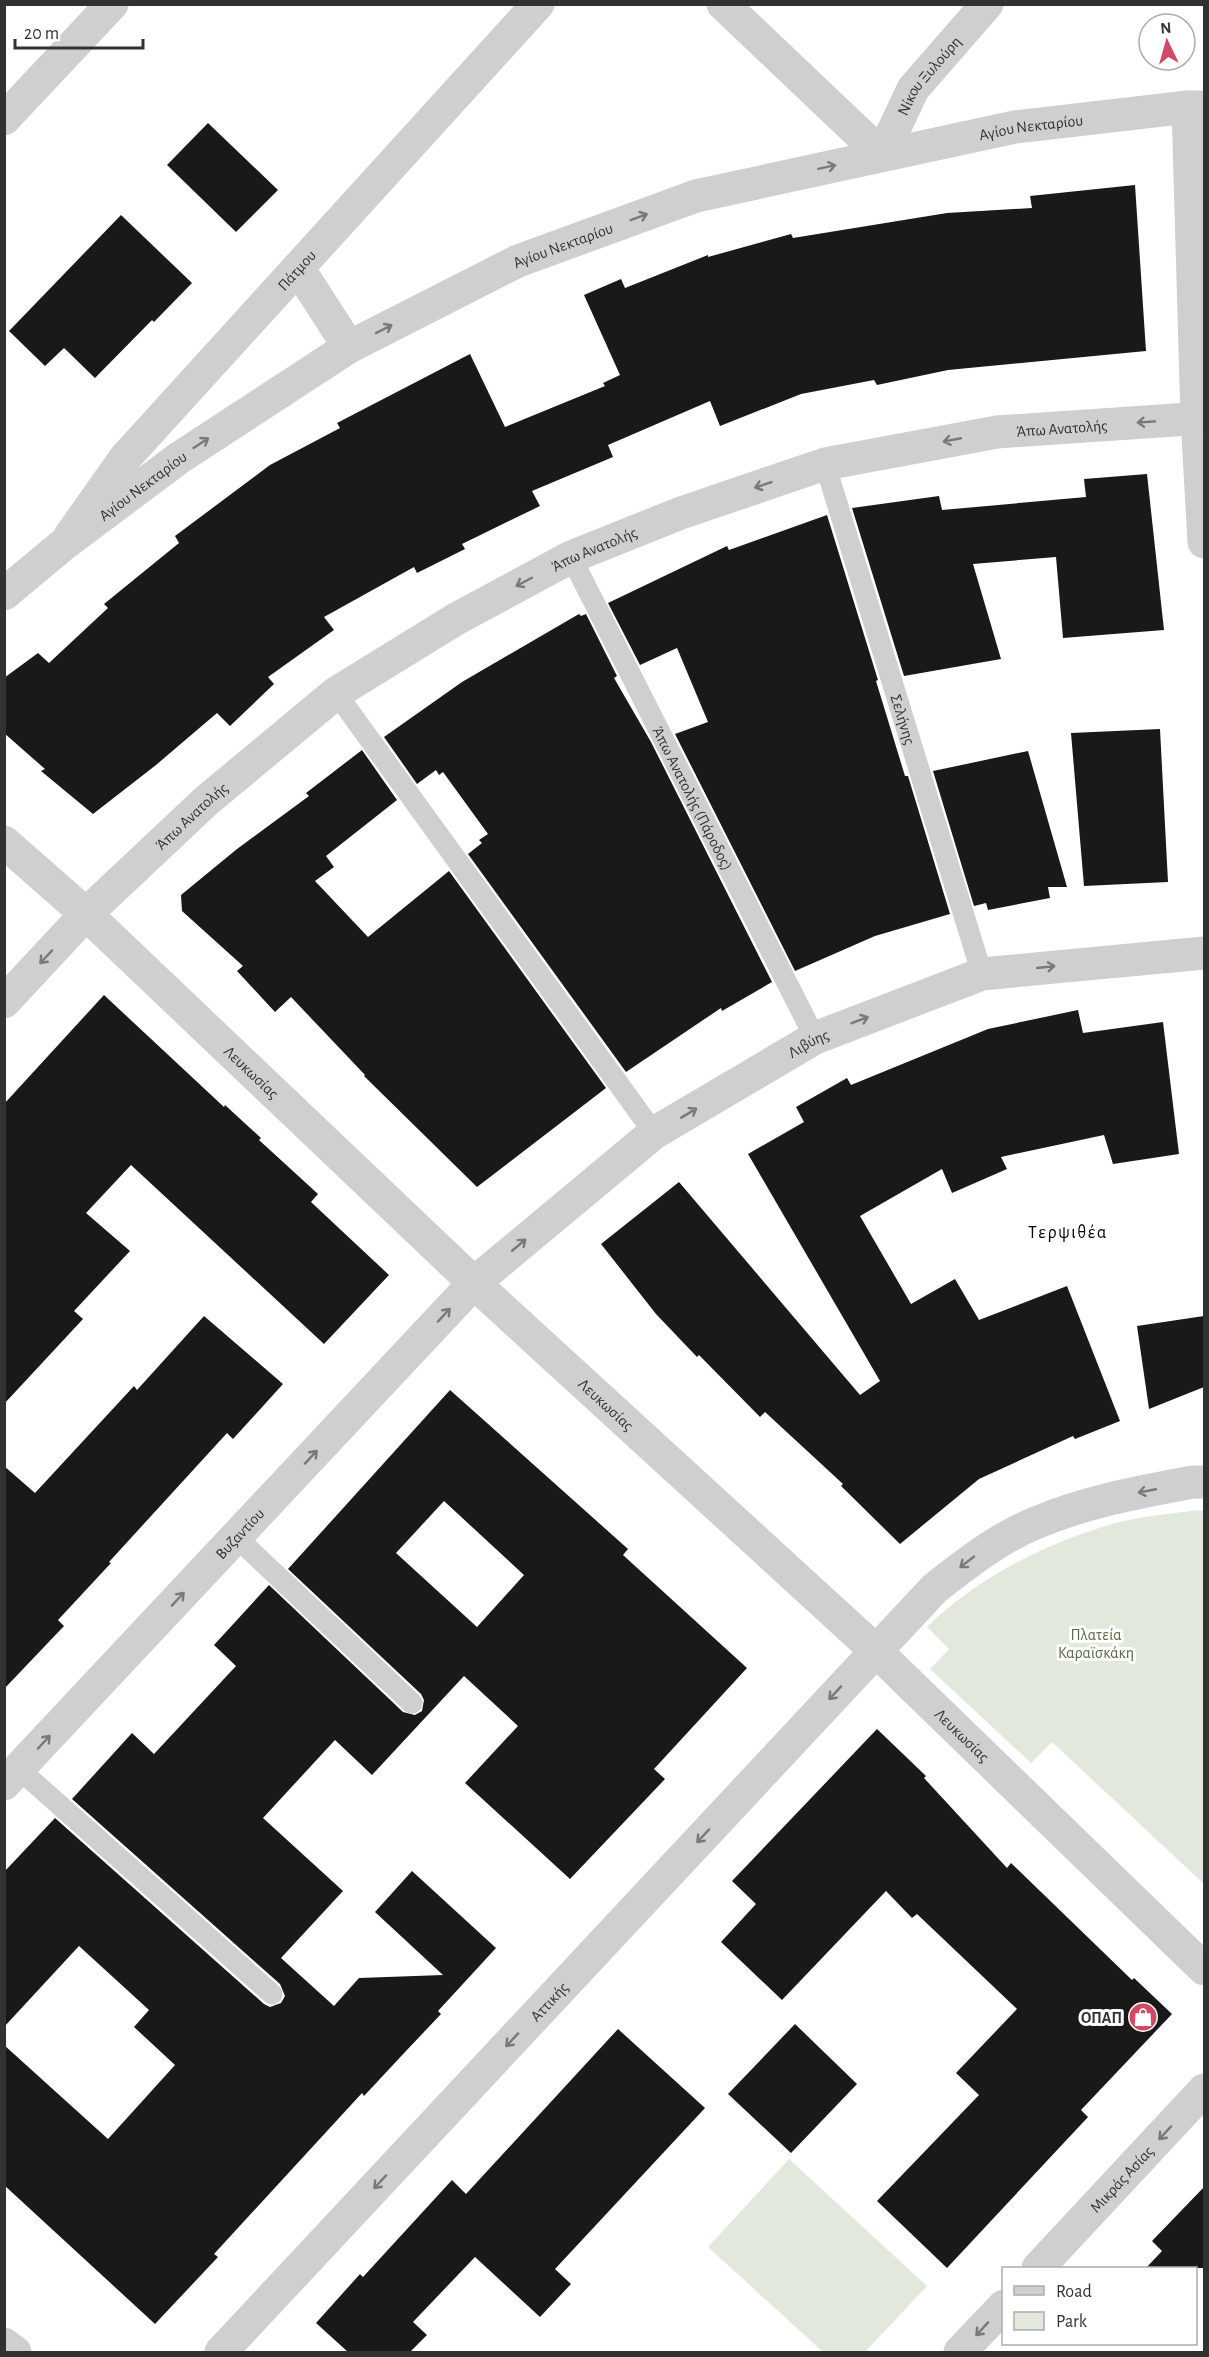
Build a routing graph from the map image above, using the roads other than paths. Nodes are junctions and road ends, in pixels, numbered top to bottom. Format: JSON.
{"nodes":[{"id":1,"x":112,"y":4,"type":"edge"},
{"id":2,"x":538,"y":4,"type":"edge"},
{"id":3,"x":723,"y":4,"type":"edge"},
{"id":4,"x":987,"y":4,"type":"edge"},
{"id":5,"x":1196,"y":107,"type":"edge"},
{"id":6,"x":4,"y":120,"type":"edge"},
{"id":7,"x":882,"y":155,"type":"junction"},
{"id":8,"x":298,"y":268,"type":"junction"},
{"id":9,"x":350,"y":347,"type":"junction"},
{"id":10,"x":1201,"y":418,"type":"edge"},
{"id":11,"x":825,"y":464,"type":"junction"},
{"id":12,"x":1204,"y":542,"type":"edge"},
{"id":13,"x":64,"y":544,"type":"junction"},
{"id":14,"x":571,"y":557,"type":"junction"},
{"id":15,"x":4,"y":594,"type":"edge"},
{"id":16,"x":336,"y":693,"type":"junction"},
{"id":17,"x":4,"y":842,"type":"edge"},
{"id":18,"x":86,"y":914,"type":"junction"},
{"id":19,"x":1204,"y":953,"type":"edge"},
{"id":20,"x":982,"y":974,"type":"junction"},
{"id":21,"x":4,"y":1002,"type":"edge"},
{"id":22,"x":815,"y":1038,"type":"junction"},
{"id":23,"x":654,"y":1133,"type":"junction"},
{"id":24,"x":474,"y":1283,"type":"junction"},
{"id":25,"x":1204,"y":1482,"type":"edge"},
{"id":26,"x":236,"y":1538,"type":"junction"},
{"id":27,"x":875,"y":1650,"type":"junction"},
{"id":28,"x":412,"y":1703,"type":"dead end"},
{"id":29,"x":12,"y":1777,"type":"edge"},
{"id":30,"x":1204,"y":1969,"type":"edge"},
{"id":31,"x":272,"y":1994,"type":"dead end"},
{"id":32,"x":1204,"y":2090,"type":"edge"},
{"id":33,"x":1039,"y":2267,"type":"edge"},
{"id":34,"x":1002,"y":2308,"type":"edge"},
{"id":35,"x":4,"y":2344,"type":"edge"},
{"id":36,"x":15,"y":2352,"type":"edge"},
{"id":37,"x":221,"y":2352,"type":"edge"},
{"id":38,"x":960,"y":2352,"type":"edge"}],
"edges":[{"from":1,"to":6,"type":"street"},
{"from":2,"to":8,"type":"street","name":"Πάτμου"},
{"from":3,"to":7,"type":"street"},
{"from":4,"to":7,"type":"street","name":"Νίκου Ξυλούρη"},
{"from":5,"to":7,"type":"street","name":"Αγίου Νεκταρίου"},
{"from":5,"to":10,"type":"street"},
{"from":9,"to":7,"type":"street","name":"Αγίου Νεκταρίου","one_way":true},
{"from":8,"to":9,"type":"street"},
{"from":8,"to":13,"type":"street","name":"Πάτμου"},
{"from":13,"to":9,"type":"street","name":"Αγίου Νεκταρίου","one_way":true},
{"from":10,"to":11,"type":"street","name":"Άπω Ανατολής","one_way":true},
{"from":10,"to":12,"type":"street"},
{"from":11,"to":14,"type":"street","name":"Άπω Ανατολής","one_way":true},
{"from":11,"to":20,"type":"lane","name":"Σελήνης"},
{"from":13,"to":15,"type":"street","name":"Αγίου Νεκταρίου"},
{"from":14,"to":16,"type":"street","name":"Άπω Ανατολής","one_way":true},
{"from":14,"to":22,"type":"lane","name":"Άπω Ανατολής (Πάροδος)"},
{"from":16,"to":18,"type":"street","name":"Άπω Ανατολής"},
{"from":16,"to":23,"type":"lane"},
{"from":17,"to":18,"type":"street","name":"Λευκωσίας"},
{"from":18,"to":21,"type":"street","name":"Άπω Ανατολής","one_way":true},
{"from":18,"to":24,"type":"street","name":"Λευκωσίας"},
{"from":20,"to":19,"type":"street","name":"Λιβύης","one_way":true},
{"from":22,"to":20,"type":"street","name":"Λιβύης","one_way":true},
{"from":23,"to":22,"type":"street","name":"Λιβύης","one_way":true},
{"from":24,"to":23,"type":"street","name":"Λιβύης","one_way":true},
{"from":26,"to":24,"type":"street","name":"Βυζαντίου","one_way":true},
{"from":24,"to":27,"type":"street","name":"Λευκωσίας"},
{"from":25,"to":27,"type":"street","one_way":true},
{"from":26,"to":28,"type":"lane"},
{"from":29,"to":26,"type":"street","name":"Βυζαντίου","one_way":true},
{"from":27,"to":30,"type":"street","name":"Λευκωσίας"},
{"from":27,"to":37,"type":"street","name":"Αττικής","one_way":true},
{"from":29,"to":31,"type":"lane"},
{"from":32,"to":33,"type":"street","name":"Μικράς Ασίας","one_way":true},
{"from":34,"to":38,"type":"street","one_way":true},
{"from":35,"to":36,"type":"street"}]}
